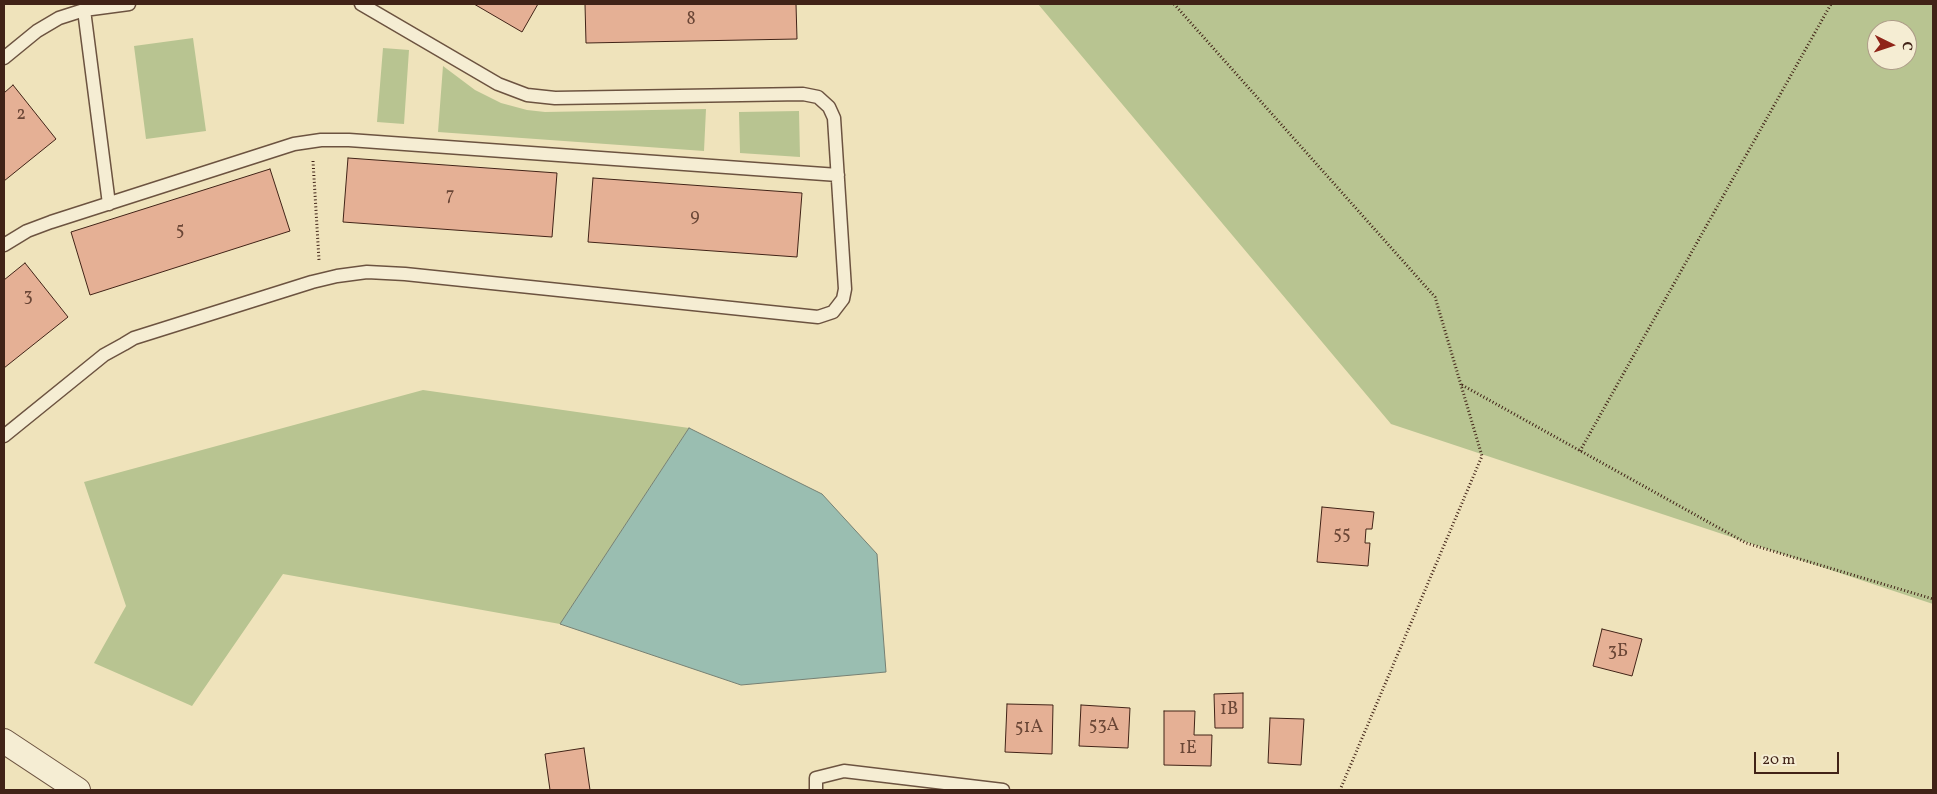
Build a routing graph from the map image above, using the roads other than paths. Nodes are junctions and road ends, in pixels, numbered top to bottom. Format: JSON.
{"nodes":[{"id":1,"x":129,"y":4,"type":"edge"},
{"id":2,"x":361,"y":4,"type":"edge"},
{"id":3,"x":84,"y":10,"type":"junction"},
{"id":4,"x":4,"y":58,"type":"edge"},
{"id":5,"x":838,"y":175,"type":"junction"},
{"id":6,"x":109,"y":204,"type":"junction"},
{"id":7,"x":4,"y":245,"type":"edge"},
{"id":8,"x":4,"y":436,"type":"edge"},
{"id":9,"x":4,"y":741,"type":"edge"},
{"id":10,"x":78,"y":790,"type":"edge"},
{"id":11,"x":816,"y":790,"type":"edge"},
{"id":12,"x":1003,"y":790,"type":"edge"}],
"edges":[{"from":1,"to":3,"type":"lane"},
{"from":2,"to":5,"type":"lane"},
{"from":3,"to":4,"type":"lane"},
{"from":3,"to":6,"type":"lane"},
{"from":5,"to":6,"type":"lane"},
{"from":5,"to":8,"type":"lane"},
{"from":6,"to":7,"type":"lane"},
{"from":9,"to":10,"type":"street"},
{"from":11,"to":12,"type":"lane"}]}
